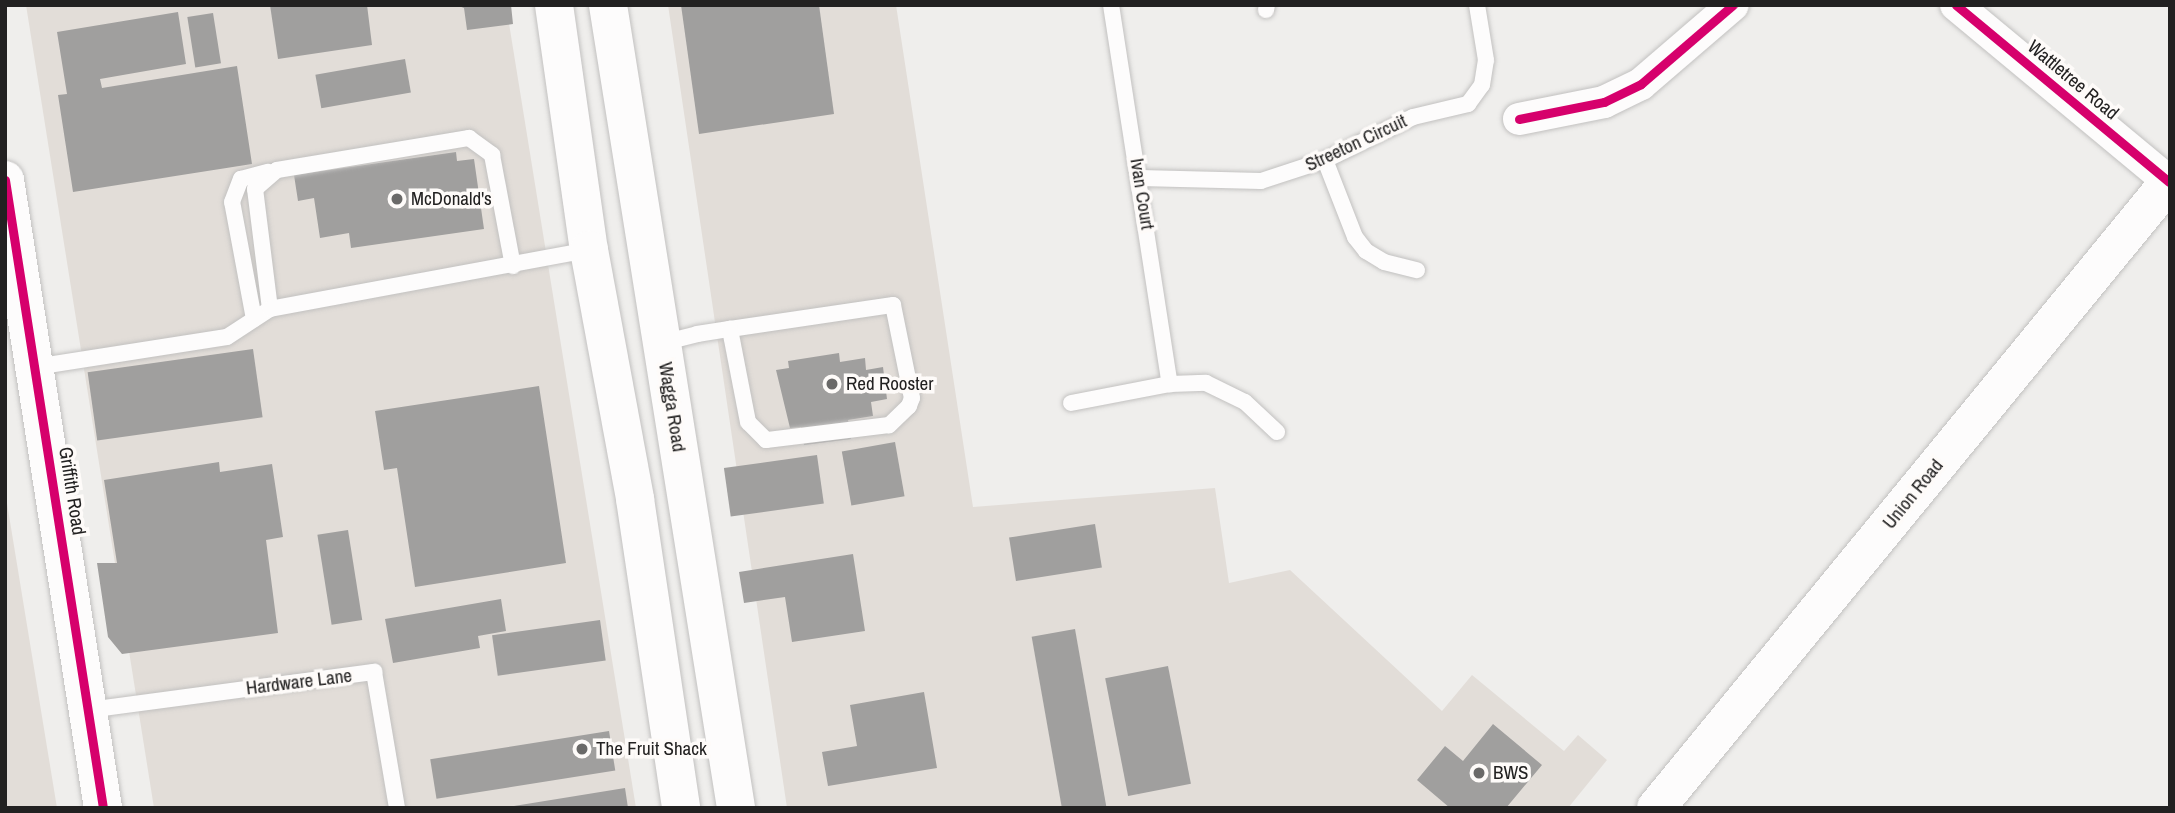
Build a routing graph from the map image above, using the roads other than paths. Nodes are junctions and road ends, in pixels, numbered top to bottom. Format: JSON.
{"nodes":[{"id":1,"x":554,"y":5,"type":"edge"},
{"id":2,"x":608,"y":5,"type":"edge"},
{"id":3,"x":1111,"y":5,"type":"edge"},
{"id":4,"x":1477,"y":5,"type":"edge"},
{"id":5,"x":1732,"y":5,"type":"edge"},
{"id":6,"x":1956,"y":5,"type":"edge"},
{"id":7,"x":1519,"y":118,"type":"dead end"},
{"id":8,"x":1325,"y":160,"type":"junction"},
{"id":9,"x":277,"y":170,"type":"junction"},
{"id":10,"x":1140,"y":178,"type":"junction"},
{"id":11,"x":5,"y":180,"type":"edge"},
{"id":12,"x":2169,"y":181,"type":"edge"},
{"id":13,"x":638,"y":188,"type":"junction"},
{"id":14,"x":582,"y":197,"type":"junction"},
{"id":15,"x":589,"y":250,"type":"junction"},
{"id":16,"x":513,"y":266,"type":"junction"},
{"id":17,"x":1418,"y":270,"type":"dead end"},
{"id":18,"x":271,"y":309,"type":"junction"},
{"id":19,"x":254,"y":320,"type":"junction"},
{"id":20,"x":730,"y":329,"type":"junction"},
{"id":21,"x":662,"y":343,"type":"junction"},
{"id":22,"x":35,"y":367,"type":"junction"},
{"id":23,"x":1170,"y":384,"type":"junction"},
{"id":24,"x":1070,"y":403,"type":"dead end"},
{"id":25,"x":1277,"y":432,"type":"dead end"},
{"id":26,"x":634,"y":495,"type":"junction"},
{"id":27,"x":689,"y":512,"type":"junction"},
{"id":28,"x":88,"y":710,"type":"junction"},
{"id":29,"x":103,"y":808,"type":"edge"},
{"id":30,"x":397,"y":808,"type":"edge"},
{"id":31,"x":681,"y":808,"type":"edge"},
{"id":32,"x":736,"y":808,"type":"edge"},
{"id":33,"x":1656,"y":808,"type":"edge"}],
"edges":[{"from":1,"to":14,"type":"main road"},
{"from":2,"to":13,"type":"main road","name":"Wagga Road"},
{"from":3,"to":10,"type":"lane","name":"Ivan Court"},
{"from":4,"to":8,"type":"lane","name":"Streeton Circuit"},
{"from":5,"to":7,"type":"street"},
{"from":6,"to":12,"type":"street","name":"Wattletree Road"},
{"from":8,"to":10,"type":"lane","name":"Streeton Circuit"},
{"from":8,"to":17,"type":"lane"},
{"from":9,"to":16,"type":"lane"},
{"from":9,"to":18,"type":"lane"},
{"from":9,"to":19,"type":"lane"},
{"from":10,"to":23,"type":"lane","name":"Ivan Court"},
{"from":11,"to":22,"type":"main road","name":"Griffith Road"},
{"from":12,"to":33,"type":"main road","name":"Union Road"},
{"from":13,"to":14,"type":"main road"},
{"from":13,"to":21,"type":"main road","name":"Wagga Road"},
{"from":14,"to":15,"type":"main road"},
{"from":15,"to":16,"type":"lane"},
{"from":15,"to":26,"type":"main road"},
{"from":16,"to":18,"type":"lane"},
{"from":18,"to":19,"type":"lane"},
{"from":19,"to":22,"type":"lane"},
{"from":20,"to":20,"type":"lane"},
{"from":20,"to":21,"type":"lane"},
{"from":21,"to":27,"type":"main road","name":"Wagga Road"},
{"from":22,"to":28,"type":"main road","name":"Griffith Road"},
{"from":23,"to":24,"type":"lane"},
{"from":23,"to":25,"type":"lane"},
{"from":26,"to":27,"type":"main road"},
{"from":26,"to":31,"type":"main road"},
{"from":27,"to":32,"type":"main road","name":"Wagga Road"},
{"from":28,"to":29,"type":"main road","name":"Griffith Road"},
{"from":28,"to":30,"type":"lane","name":"Hardware Lane"}]}
